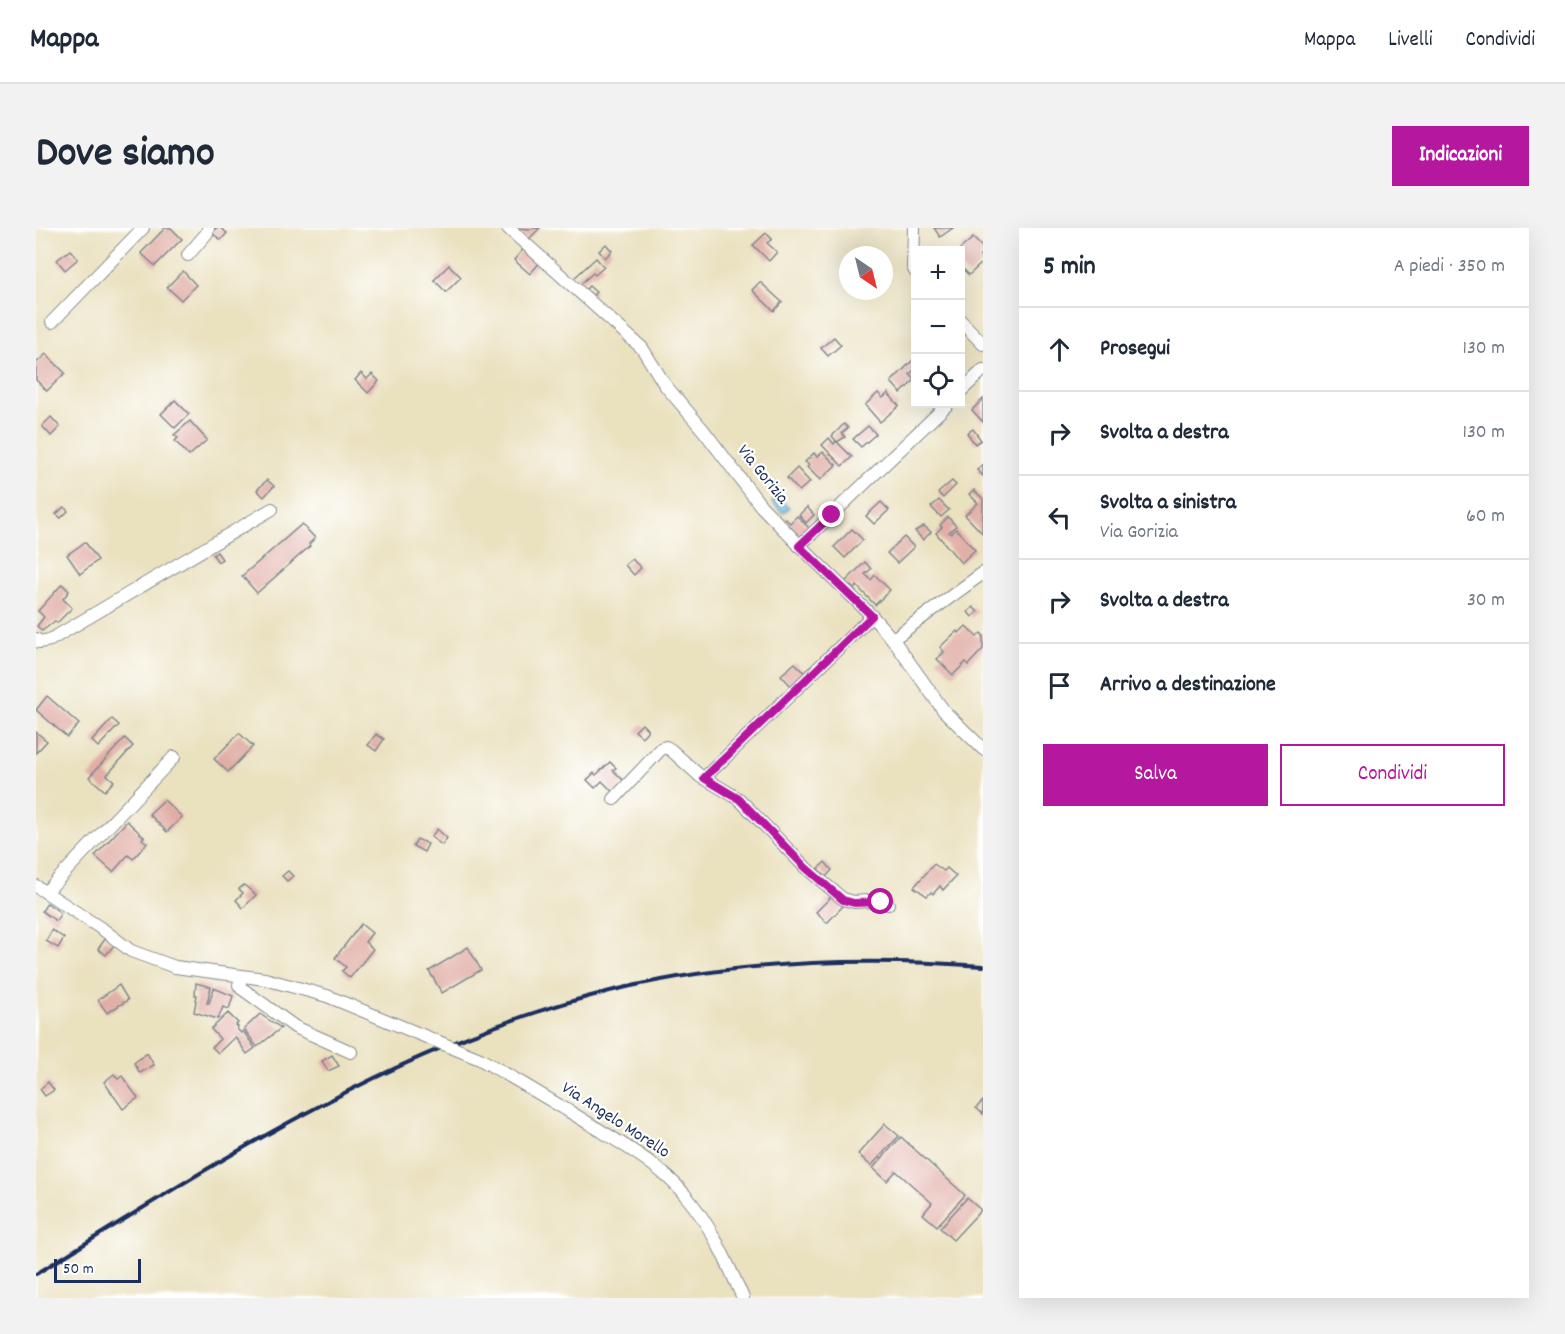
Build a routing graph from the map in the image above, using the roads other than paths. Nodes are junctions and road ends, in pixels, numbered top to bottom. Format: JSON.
{"nodes":[{"id":1,"x":143,"y":228,"type":"edge"},
{"id":2,"x":208,"y":228,"type":"edge"},
{"id":3,"x":508,"y":228,"type":"edge"},
{"id":4,"x":914,"y":228,"type":"edge"},
{"id":5,"x":914,"y":246,"type":"edge"},
{"id":6,"x":188,"y":255,"type":"dead end"},
{"id":7,"x":52,"y":322,"type":"dead end"},
{"id":8,"x":965,"y":325,"type":"edge"},
{"id":9,"x":983,"y":344,"type":"edge"},
{"id":10,"x":983,"y":370,"type":"edge"},
{"id":11,"x":965,"y":387,"type":"edge"},
{"id":12,"x":944,"y":408,"type":"edge"},
{"id":13,"x":272,"y":509,"type":"dead end"},
{"id":14,"x":799,"y":546,"type":"junction"},
{"id":15,"x":983,"y":573,"type":"edge"},
{"id":16,"x":872,"y":616,"type":"junction"},
{"id":17,"x":36,"y":639,"type":"edge"},
{"id":18,"x":893,"y":639,"type":"junction"},
{"id":19,"x":983,"y":749,"type":"edge"},
{"id":20,"x":174,"y":757,"type":"dead end"},
{"id":21,"x":704,"y":778,"type":"junction"},
{"id":22,"x":614,"y":799,"type":"dead end"},
{"id":23,"x":41,"y":889,"type":"edge"},
{"id":24,"x":888,"y":904,"type":"dead end"},
{"id":25,"x":242,"y":976,"type":"junction"},
{"id":26,"x":351,"y":1052,"type":"dead end"},
{"id":27,"x":743,"y":1298,"type":"edge"}],
"edges":[{"from":1,"to":7,"type":"street"},
{"from":2,"to":6,"type":"street"},
{"from":3,"to":14,"type":"street","name":"Via Gorizia"},
{"from":4,"to":5,"type":"street"},
{"from":8,"to":9,"type":"street"},
{"from":10,"to":11,"type":"street"},
{"from":12,"to":14,"type":"street"},
{"from":13,"to":17,"type":"street"},
{"from":14,"to":16,"type":"street","name":"Via Gorizia"},
{"from":15,"to":18,"type":"street"},
{"from":16,"to":18,"type":"street","name":"Via Gorizia"},
{"from":16,"to":21,"type":"street"},
{"from":18,"to":19,"type":"street","name":"Via Gorizia"},
{"from":20,"to":23,"type":"street"},
{"from":21,"to":22,"type":"street"},
{"from":21,"to":24,"type":"street"},
{"from":23,"to":25,"type":"street"},
{"from":25,"to":26,"type":"street"},
{"from":25,"to":27,"type":"street","name":"Via Angelo Morello","bridge":true}]}
